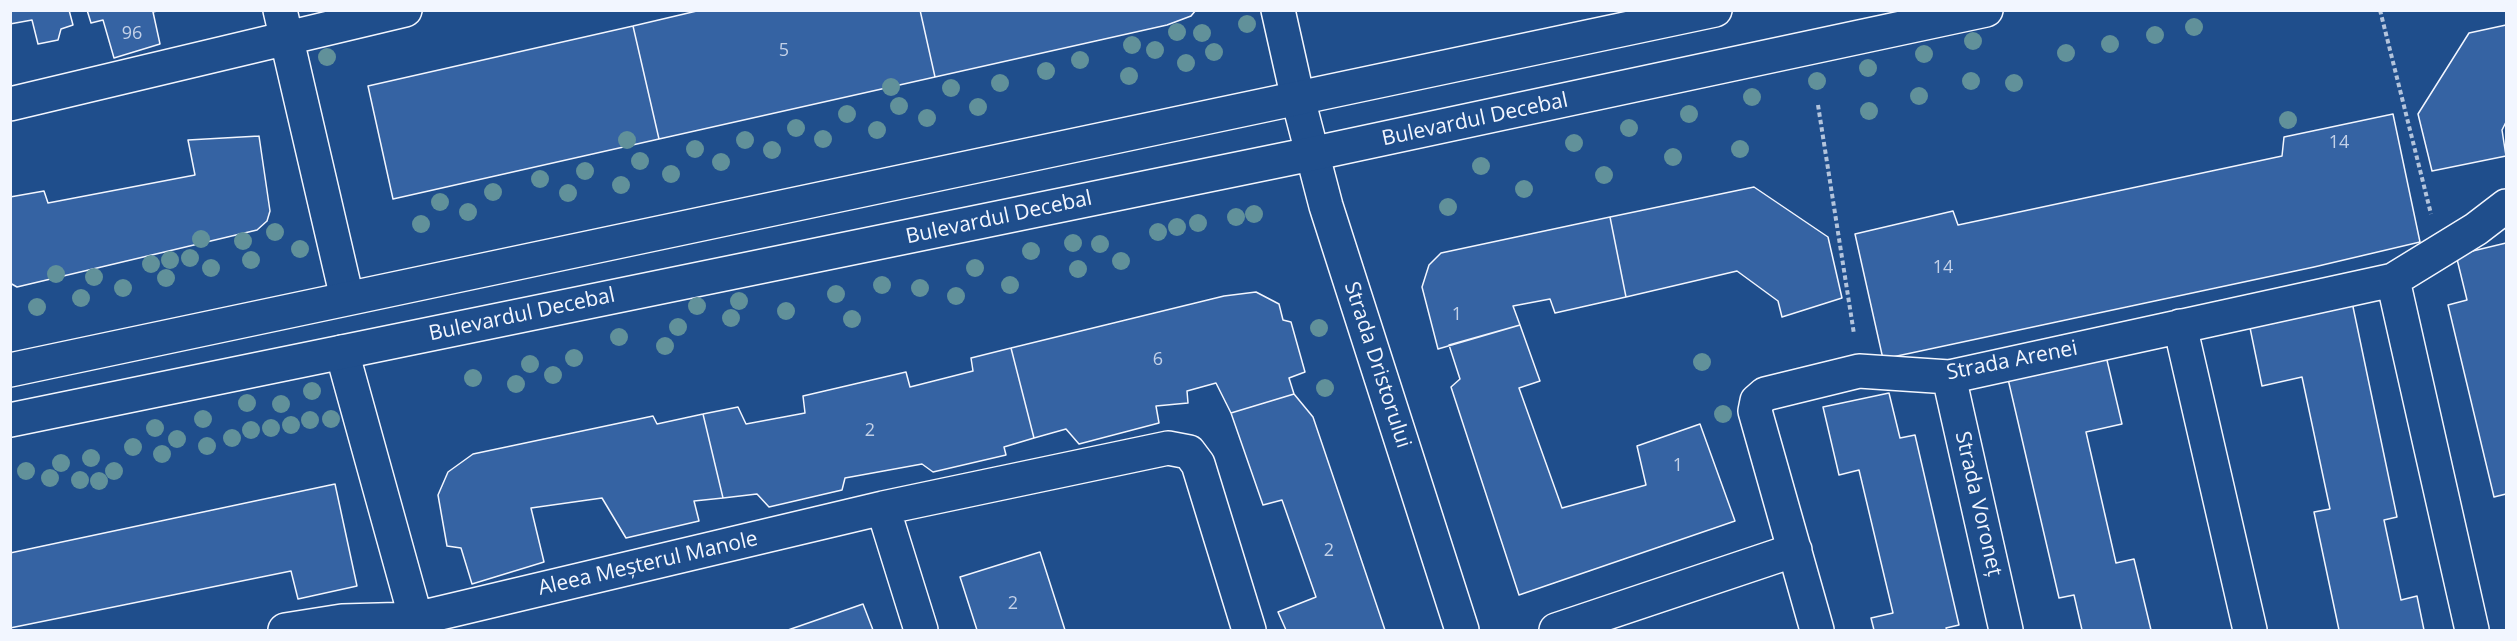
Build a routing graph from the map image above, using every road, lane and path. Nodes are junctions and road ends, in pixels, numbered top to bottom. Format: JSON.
{"nodes":[{"id":1,"x":405,"y":10,"type":"edge"},
{"id":2,"x":1278,"y":10,"type":"edge"},
{"id":3,"x":1715,"y":10,"type":"edge"},
{"id":4,"x":1986,"y":10,"type":"edge"},
{"id":5,"x":2380,"y":10,"type":"edge"},
{"id":6,"x":284,"y":24,"type":"edge"},
{"id":7,"x":1298,"y":99,"type":"junction"},
{"id":8,"x":10,"y":104,"type":"edge"},
{"id":9,"x":1818,"y":105,"type":"dead end"},
{"id":10,"x":1311,"y":154,"type":"junction"},
{"id":11,"x":2506,"y":206,"type":"edge"},
{"id":12,"x":2441,"y":249,"type":"junction"},
{"id":13,"x":2393,"y":280,"type":"junction"},
{"id":14,"x":347,"y":298,"type":"junction"},
{"id":15,"x":2180,"y":326,"type":"junction"},
{"id":16,"x":342,"y":352,"type":"junction"},
{"id":17,"x":10,"y":370,"type":"edge"},
{"id":18,"x":1859,"y":371,"type":"junction"},
{"id":19,"x":1949,"y":377,"type":"junction"},
{"id":20,"x":10,"y":420,"type":"edge"},
{"id":21,"x":883,"y":508,"type":"junction"},
{"id":22,"x":1795,"y":549,"type":"junction"},
{"id":23,"x":417,"y":625,"type":"edge"},
{"id":24,"x":285,"y":630,"type":"edge"},
{"id":25,"x":921,"y":630,"type":"edge"},
{"id":26,"x":1249,"y":630,"type":"edge"},
{"id":27,"x":1462,"y":630,"type":"edge"},
{"id":28,"x":1556,"y":630,"type":"edge"},
{"id":29,"x":1817,"y":630,"type":"edge"},
{"id":30,"x":2006,"y":630,"type":"edge"},
{"id":31,"x":2250,"y":630,"type":"edge"},
{"id":32,"x":2472,"y":630,"type":"edge"}],
"edges":[{"from":1,"to":6,"type":"street"},
{"from":2,"to":7,"type":"street","name":"Strada Dristorului"},
{"from":3,"to":7,"type":"street"},
{"from":4,"to":10,"type":"street","name":"Bulevardul Decebal"},
{"from":5,"to":12,"type":"path"},
{"from":6,"to":8,"type":"street"},
{"from":6,"to":14,"type":"street"},
{"from":7,"to":10,"type":"street","name":"Strada Dristorului"},
{"from":7,"to":14,"type":"street"},
{"from":9,"to":18,"type":"path"},
{"from":10,"to":16,"type":"street","name":"Bulevardul Decebal"},
{"from":10,"to":27,"type":"street","name":"Strada Dristorului"},
{"from":11,"to":12,"type":"street","name":"Strada Arenei"},
{"from":12,"to":13,"type":"street","name":"Strada Arenei"},
{"from":13,"to":15,"type":"street","name":"Strada Arenei"},
{"from":13,"to":32,"type":"street"},
{"from":14,"to":17,"type":"street"},
{"from":15,"to":19,"type":"street","name":"Strada Arenei"},
{"from":15,"to":31,"type":"street"},
{"from":16,"to":20,"type":"street","name":"Bulevardul Decebal"},
{"from":16,"to":23,"type":"street"},
{"from":18,"to":19,"type":"street","name":"Strada Arenei"},
{"from":18,"to":22,"type":"street","name":"Strada Arenei"},
{"from":19,"to":30,"type":"street","name":"Strada Voroneț"},
{"from":21,"to":23,"type":"street","name":"Aleea Meșterul Manole"},
{"from":21,"to":25,"type":"street"},
{"from":21,"to":26,"type":"street","name":"Aleea Meșterul Manole"},
{"from":22,"to":28,"type":"street"},
{"from":22,"to":29,"type":"street"},
{"from":23,"to":24,"type":"street","name":"Aleea Meșterul Manole"}]}
